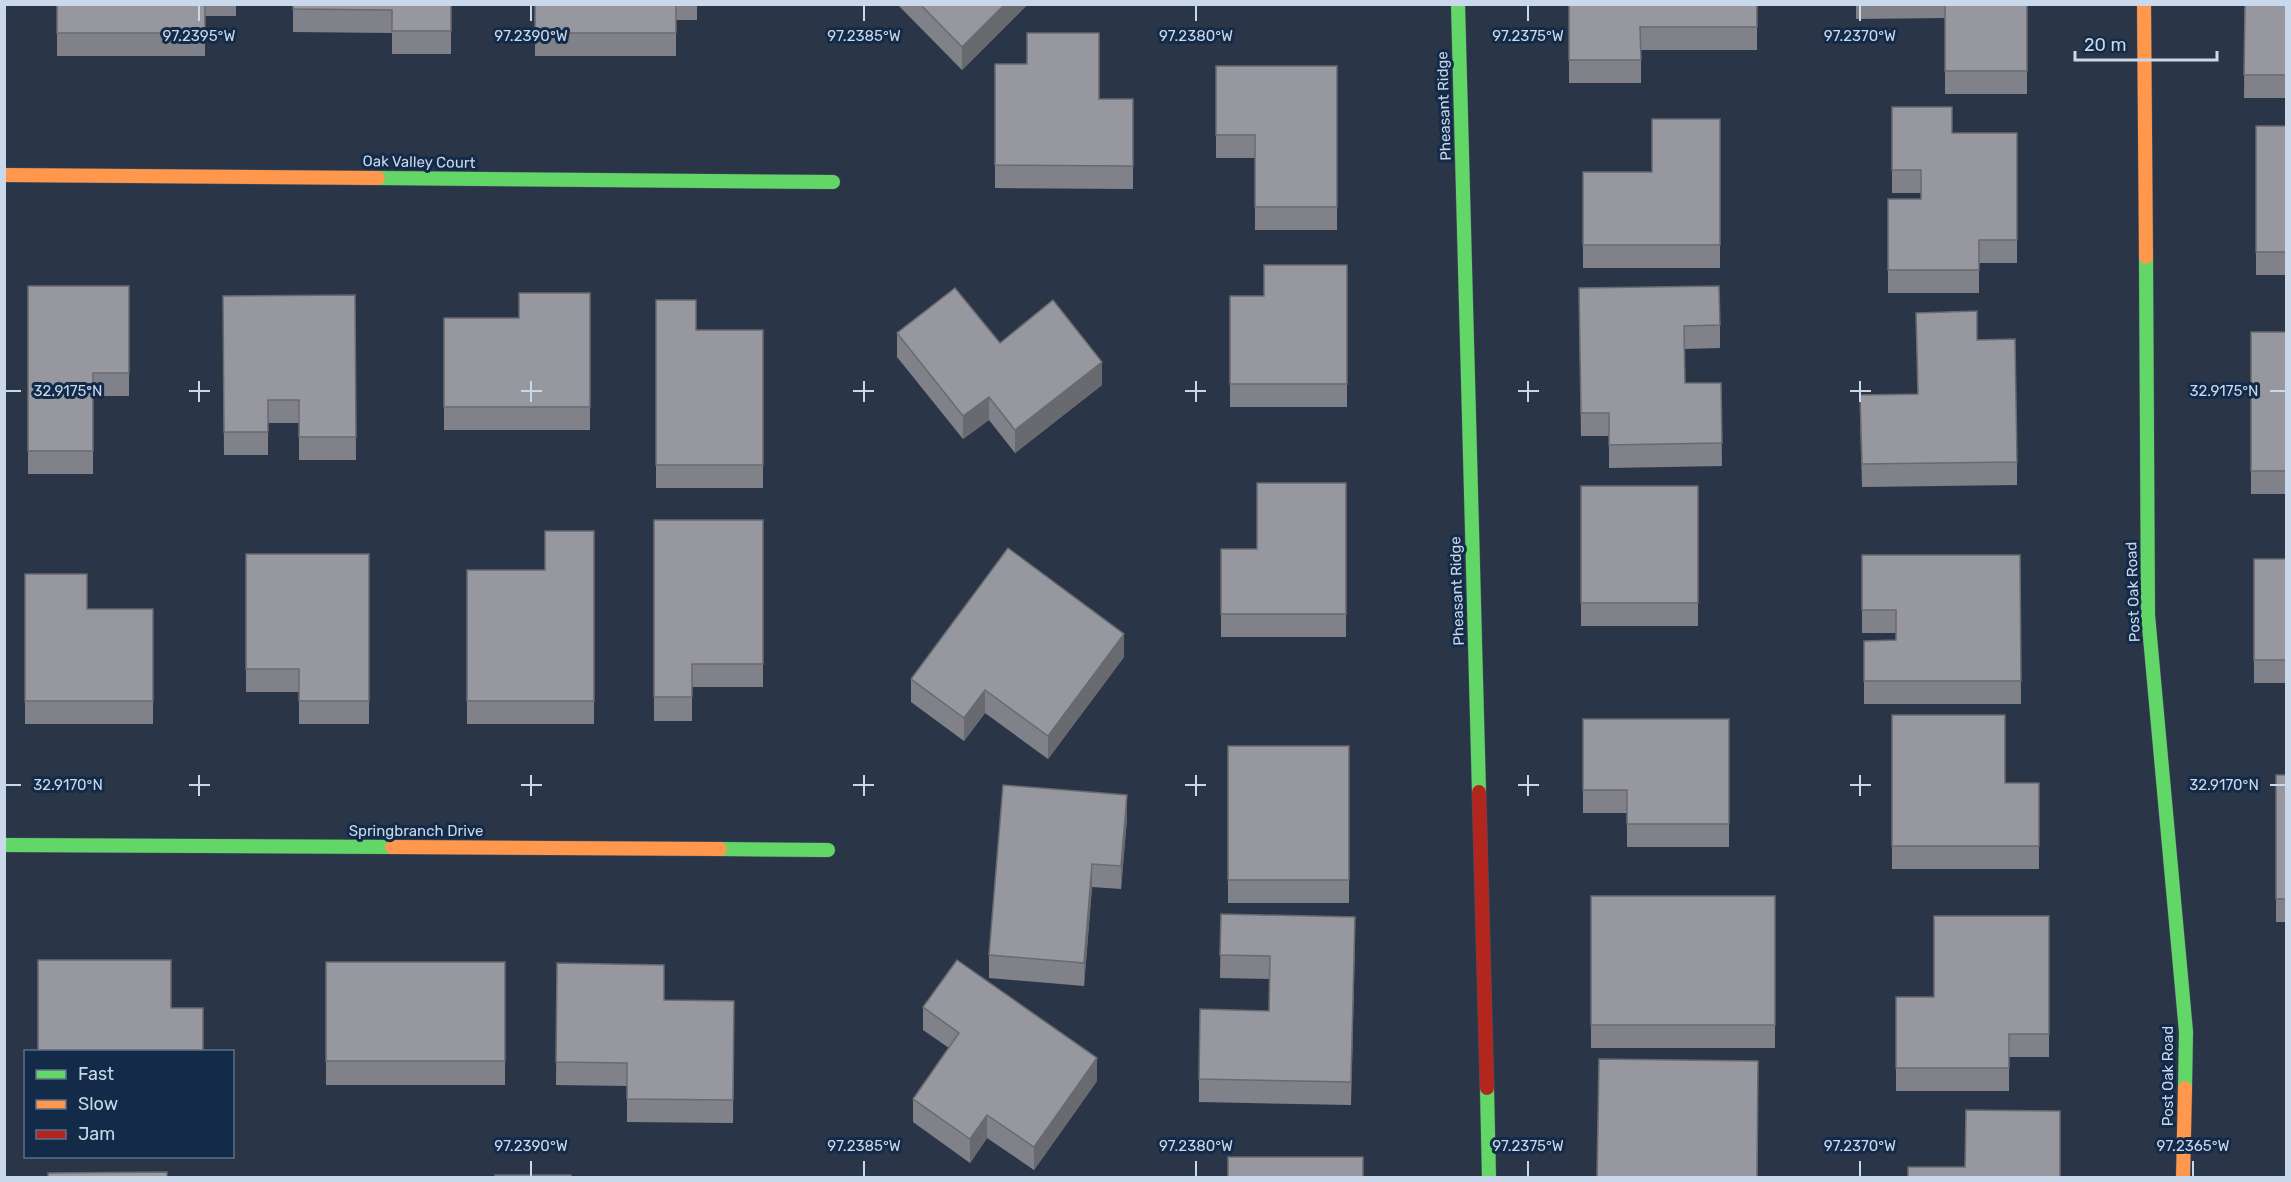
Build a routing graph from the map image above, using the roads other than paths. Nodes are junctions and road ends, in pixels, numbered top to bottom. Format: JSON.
{"nodes":[{"id":1,"x":1458,"y":4,"type":"edge"},
{"id":2,"x":2144,"y":4,"type":"edge"},
{"id":3,"x":4,"y":175,"type":"edge"},
{"id":4,"x":833,"y":182,"type":"dead end"},
{"id":5,"x":4,"y":845,"type":"edge"},
{"id":6,"x":828,"y":850,"type":"dead end"},
{"id":7,"x":1489,"y":1178,"type":"edge"},
{"id":8,"x":2183,"y":1178,"type":"edge"}],
"edges":[{"from":1,"to":7,"type":"street","name":"Pheasant Ridge"},
{"from":2,"to":8,"type":"street","name":"Post Oak Road"},
{"from":3,"to":4,"type":"street","name":"Oak Valley Court"},
{"from":5,"to":6,"type":"street","name":"Springbranch Drive"}]}
